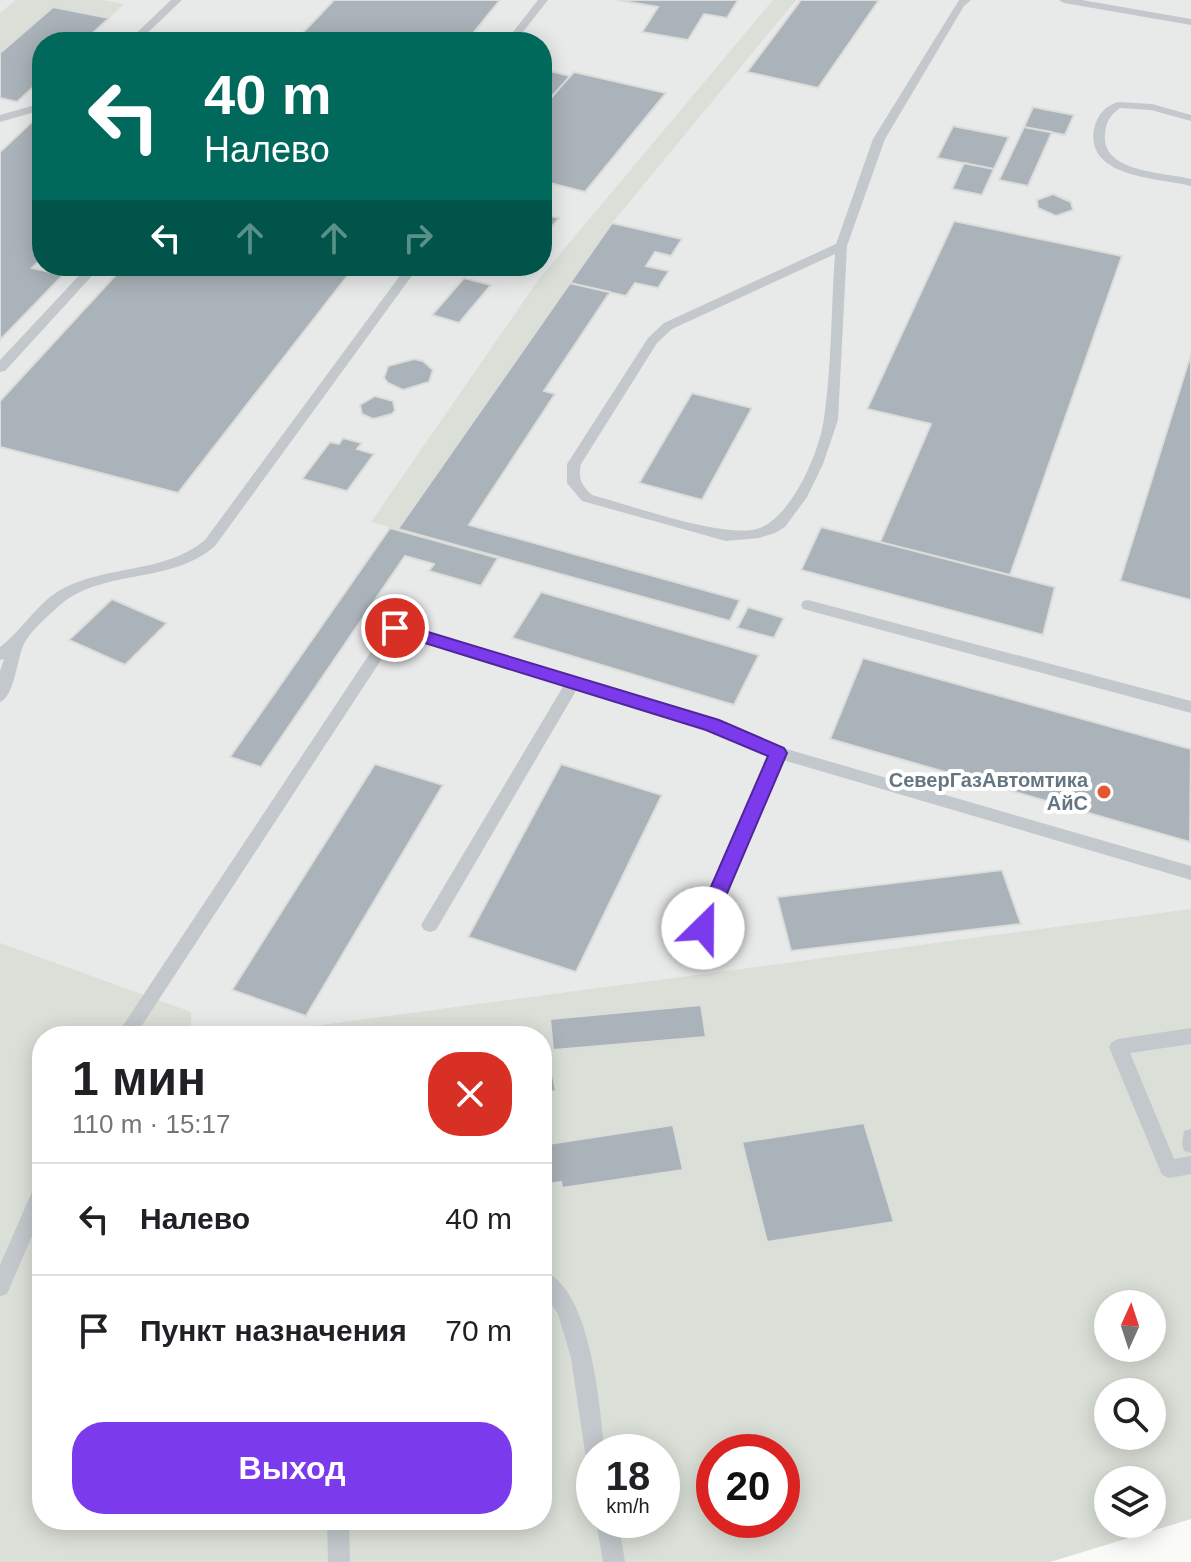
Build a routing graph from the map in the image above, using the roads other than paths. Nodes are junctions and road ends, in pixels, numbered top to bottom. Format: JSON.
{"nodes":[{"id":1,"x":177,"y":0,"type":"edge"},
{"id":2,"x":543,"y":0,"type":"edge"},
{"id":3,"x":966,"y":0,"type":"edge"},
{"id":4,"x":1064,"y":0,"type":"edge"},
{"id":5,"x":1191,"y":22,"type":"edge"},
{"id":6,"x":143,"y":32,"type":"edge"},
{"id":7,"x":518,"y":32,"type":"edge"},
{"id":8,"x":32,"y":109,"type":"edge"},
{"id":9,"x":1191,"y":118,"type":"edge"},
{"id":10,"x":0,"y":119,"type":"edge"},
{"id":11,"x":1191,"y":183,"type":"edge"},
{"id":12,"x":841,"y":246,"type":"junction"},
{"id":13,"x":86,"y":276,"type":"edge"},
{"id":14,"x":406,"y":276,"type":"edge"},
{"id":15,"x":0,"y":368,"type":"edge"},
{"id":16,"x":808,"y":605,"type":"dead end"},
{"id":17,"x":405,"y":612,"type":"dead end"},
{"id":18,"x":395,"y":628,"type":"junction"},
{"id":19,"x":16,"y":644,"type":"junction"},
{"id":20,"x":0,"y":655,"type":"edge"},
{"id":21,"x":573,"y":683,"type":"junction"},
{"id":22,"x":0,"y":696,"type":"edge"},
{"id":23,"x":1191,"y":707,"type":"edge"},
{"id":24,"x":778,"y":753,"type":"junction"},
{"id":25,"x":1191,"y":873,"type":"edge"},
{"id":26,"x":430,"y":925,"type":"dead end"},
{"id":27,"x":703,"y":928,"type":"dead end"},
{"id":28,"x":132,"y":1026,"type":"edge"},
{"id":29,"x":1191,"y":1036,"type":"edge"},
{"id":30,"x":1191,"y":1137,"type":"edge"},
{"id":31,"x":1191,"y":1145,"type":"edge"},
{"id":32,"x":1191,"y":1165,"type":"edge"},
{"id":33,"x":32,"y":1214,"type":"edge"},
{"id":34,"x":552,"y":1285,"type":"edge"},
{"id":35,"x":0,"y":1287,"type":"edge"},
{"id":36,"x":592,"y":1434,"type":"edge"},
{"id":37,"x":338,"y":1530,"type":"edge"},
{"id":38,"x":610,"y":1538,"type":"edge"},
{"id":39,"x":339,"y":1562,"type":"edge"},
{"id":40,"x":614,"y":1562,"type":"edge"}],
"edges":[{"from":1,"to":6,"type":"lane"},
{"from":2,"to":7,"type":"lane"},
{"from":3,"to":12,"type":"lane"},
{"from":4,"to":5,"type":"lane"},
{"from":8,"to":10,"type":"lane"},
{"from":9,"to":11,"type":"lane"},
{"from":12,"to":12,"type":"lane"},
{"from":13,"to":15,"type":"lane"},
{"from":14,"to":19,"type":"lane"},
{"from":16,"to":23,"type":"lane"},
{"from":17,"to":18,"type":"lane"},
{"from":18,"to":21,"type":"lane"},
{"from":18,"to":28,"type":"lane"},
{"from":19,"to":20,"type":"lane"},
{"from":19,"to":22,"type":"lane"},
{"from":21,"to":24,"type":"lane"},
{"from":21,"to":26,"type":"lane"},
{"from":24,"to":25,"type":"lane"},
{"from":24,"to":27,"type":"lane"},
{"from":29,"to":32,"type":"lane"},
{"from":30,"to":31,"type":"lane"},
{"from":33,"to":35,"type":"lane"},
{"from":34,"to":36,"type":"lane"},
{"from":37,"to":39,"type":"lane"},
{"from":38,"to":40,"type":"lane"}]}
